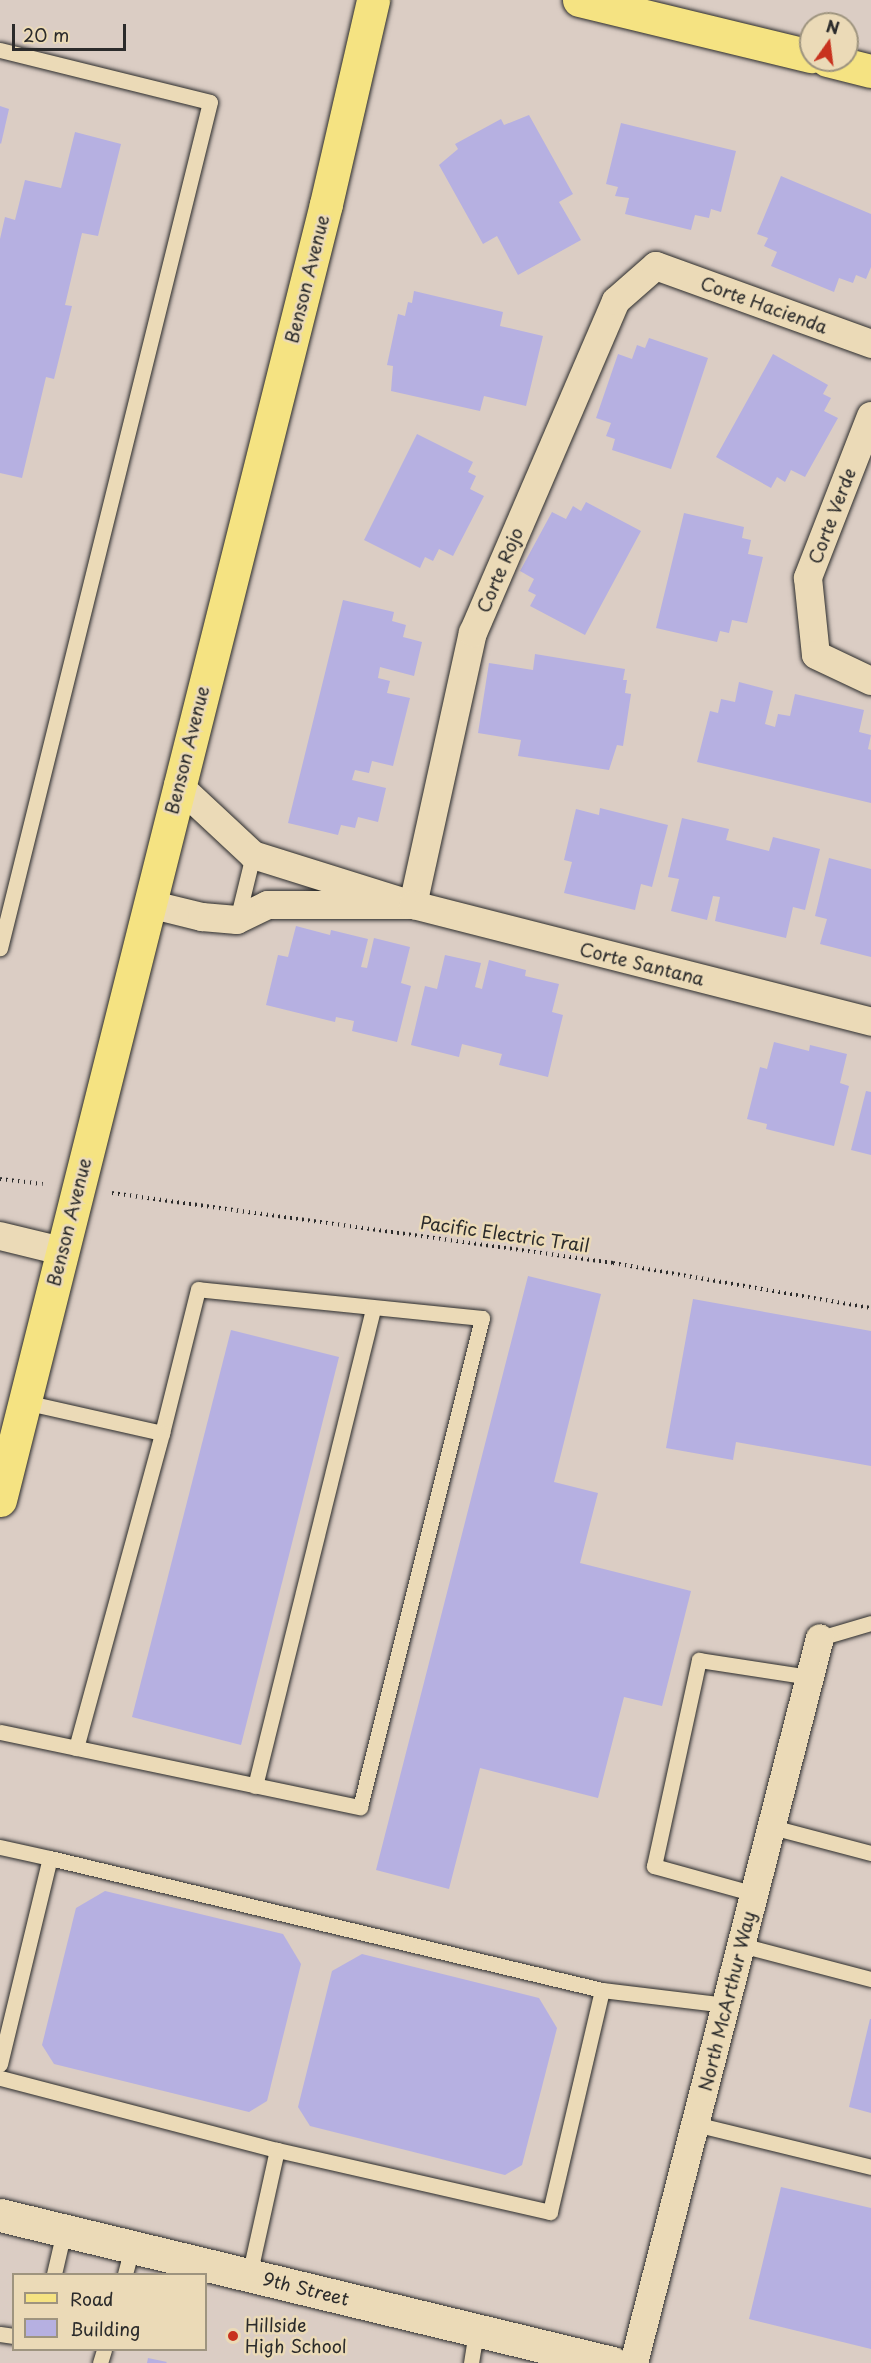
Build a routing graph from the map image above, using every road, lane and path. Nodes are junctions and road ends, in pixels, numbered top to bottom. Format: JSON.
{"nodes":[{"id":1,"x":373,"y":0,"type":"edge"},
{"id":2,"x":579,"y":0,"type":"edge"},
{"id":3,"x":0,"y":50,"type":"edge"},
{"id":4,"x":799,"y":53,"type":"edge"},
{"id":5,"x":656,"y":266,"type":"joint"},
{"id":6,"x":871,"y":344,"type":"edge"},
{"id":7,"x":871,"y":416,"type":"edge"},
{"id":8,"x":871,"y":681,"type":"edge"},
{"id":9,"x":178,"y":785,"type":"junction"},
{"id":10,"x":253,"y":855,"type":"junction"},
{"id":11,"x":149,"y":904,"type":"junction"},
{"id":12,"x":413,"y":905,"type":"junction"},
{"id":13,"x":237,"y":920,"type":"junction"},
{"id":14,"x":0,"y":948,"type":"edge"},
{"id":15,"x":871,"y":1022,"type":"edge"},
{"id":16,"x":0,"y":1179,"type":"edge"},
{"id":17,"x":9,"y":1180,"type":"dead end"},
{"id":18,"x":134,"y":1196,"type":"dead end"},
{"id":19,"x":0,"y":1236,"type":"edge"},
{"id":20,"x":62,"y":1251,"type":"junction"},
{"id":21,"x":373,"y":1308,"type":"junction"},
{"id":22,"x":871,"y":1308,"type":"edge"},
{"id":23,"x":24,"y":1402,"type":"junction"},
{"id":24,"x":162,"y":1433,"type":"junction"},
{"id":25,"x":0,"y":1500,"type":"edge"},
{"id":26,"x":871,"y":1623,"type":"edge"},
{"id":27,"x":820,"y":1638,"type":"joint"},
{"id":28,"x":810,"y":1677,"type":"junction"},
{"id":29,"x":0,"y":1732,"type":"edge"},
{"id":30,"x":76,"y":1748,"type":"junction"},
{"id":31,"x":255,"y":1786,"type":"junction"},
{"id":32,"x":772,"y":1827,"type":"junction"},
{"id":33,"x":0,"y":1847,"type":"edge"},
{"id":34,"x":871,"y":1853,"type":"edge"},
{"id":35,"x":50,"y":1858,"type":"junction"},
{"id":36,"x":754,"y":1894,"type":"junction"},
{"id":37,"x":741,"y":1945,"type":"junction"},
{"id":38,"x":871,"y":1979,"type":"edge"},
{"id":39,"x":602,"y":1990,"type":"junction"},
{"id":40,"x":726,"y":2005,"type":"junction"},
{"id":41,"x":0,"y":2064,"type":"edge"},
{"id":42,"x":0,"y":2078,"type":"edge"},
{"id":43,"x":696,"y":2124,"type":"junction"},
{"id":44,"x":277,"y":2150,"type":"junction"},
{"id":45,"x":871,"y":2167,"type":"edge"},
{"id":46,"x":0,"y":2215,"type":"edge"},
{"id":47,"x":64,"y":2231,"type":"junction"},
{"id":48,"x":129,"y":2261,"type":"edge"},
{"id":49,"x":54,"y":2273,"type":"edge"},
{"id":50,"x":249,"y":2276,"type":"junction"},
{"id":51,"x":476,"y":2330,"type":"junction"},
{"id":52,"x":471,"y":2363,"type":"edge"},
{"id":53,"x":612,"y":2363,"type":"edge"},
{"id":54,"x":634,"y":2363,"type":"edge"}],
"edges":[{"from":1,"to":9,"type":"main road","name":"Benson Avenue"},
{"from":2,"to":4,"type":"main road"},
{"from":3,"to":14,"type":"lane"},
{"from":5,"to":6,"type":"street","name":"Corte Hacienda"},
{"from":5,"to":12,"type":"street","name":"Corte Rojo"},
{"from":7,"to":8,"type":"street","name":"Corte Verde"},
{"from":9,"to":10,"type":"street","name":"Corte Santana"},
{"from":9,"to":11,"type":"main road","name":"Benson Avenue"},
{"from":10,"to":12,"type":"street","name":"Corte Santana"},
{"from":10,"to":13,"type":"lane"},
{"from":11,"to":13,"type":"street"},
{"from":11,"to":20,"type":"main road","name":"Benson Avenue"},
{"from":12,"to":13,"type":"street","name":"Corte Santana"},
{"from":12,"to":15,"type":"street","name":"Corte Santana"},
{"from":16,"to":17,"type":"path"},
{"from":18,"to":22,"type":"path","name":"Pacific Electric Trail"},
{"from":19,"to":20,"type":"street"},
{"from":20,"to":23,"type":"main road","name":"Benson Avenue"},
{"from":21,"to":24,"type":"lane"},
{"from":21,"to":31,"type":"lane"},
{"from":21,"to":31,"type":"lane"},
{"from":23,"to":24,"type":"lane"},
{"from":23,"to":25,"type":"main road","name":"Benson Avenue"},
{"from":24,"to":30,"type":"lane"},
{"from":26,"to":27,"type":"lane"},
{"from":27,"to":28,"type":"street","name":"North McArthur Way"},
{"from":28,"to":32,"type":"street","name":"North McArthur Way"},
{"from":28,"to":36,"type":"lane"},
{"from":29,"to":30,"type":"lane"},
{"from":30,"to":31,"type":"lane"},
{"from":32,"to":34,"type":"lane"},
{"from":32,"to":36,"type":"street","name":"North McArthur Way"},
{"from":33,"to":35,"type":"lane"},
{"from":35,"to":39,"type":"lane"},
{"from":35,"to":41,"type":"lane"},
{"from":36,"to":37,"type":"street","name":"North McArthur Way"},
{"from":37,"to":38,"type":"lane"},
{"from":37,"to":40,"type":"street","name":"North McArthur Way"},
{"from":39,"to":40,"type":"lane"},
{"from":39,"to":44,"type":"lane"},
{"from":40,"to":43,"type":"street","name":"North McArthur Way"},
{"from":42,"to":44,"type":"lane"},
{"from":43,"to":45,"type":"lane"},
{"from":43,"to":54,"type":"street","name":"North McArthur Way"},
{"from":44,"to":50,"type":"lane"},
{"from":46,"to":47,"type":"street","name":"9th Street"},
{"from":47,"to":48,"type":"street","name":"9th Street"},
{"from":47,"to":49,"type":"lane"},
{"from":48,"to":50,"type":"street","name":"9th Street"},
{"from":50,"to":51,"type":"street","name":"9th Street"},
{"from":51,"to":52,"type":"lane"},
{"from":51,"to":53,"type":"street","name":"9th Street"}]}
